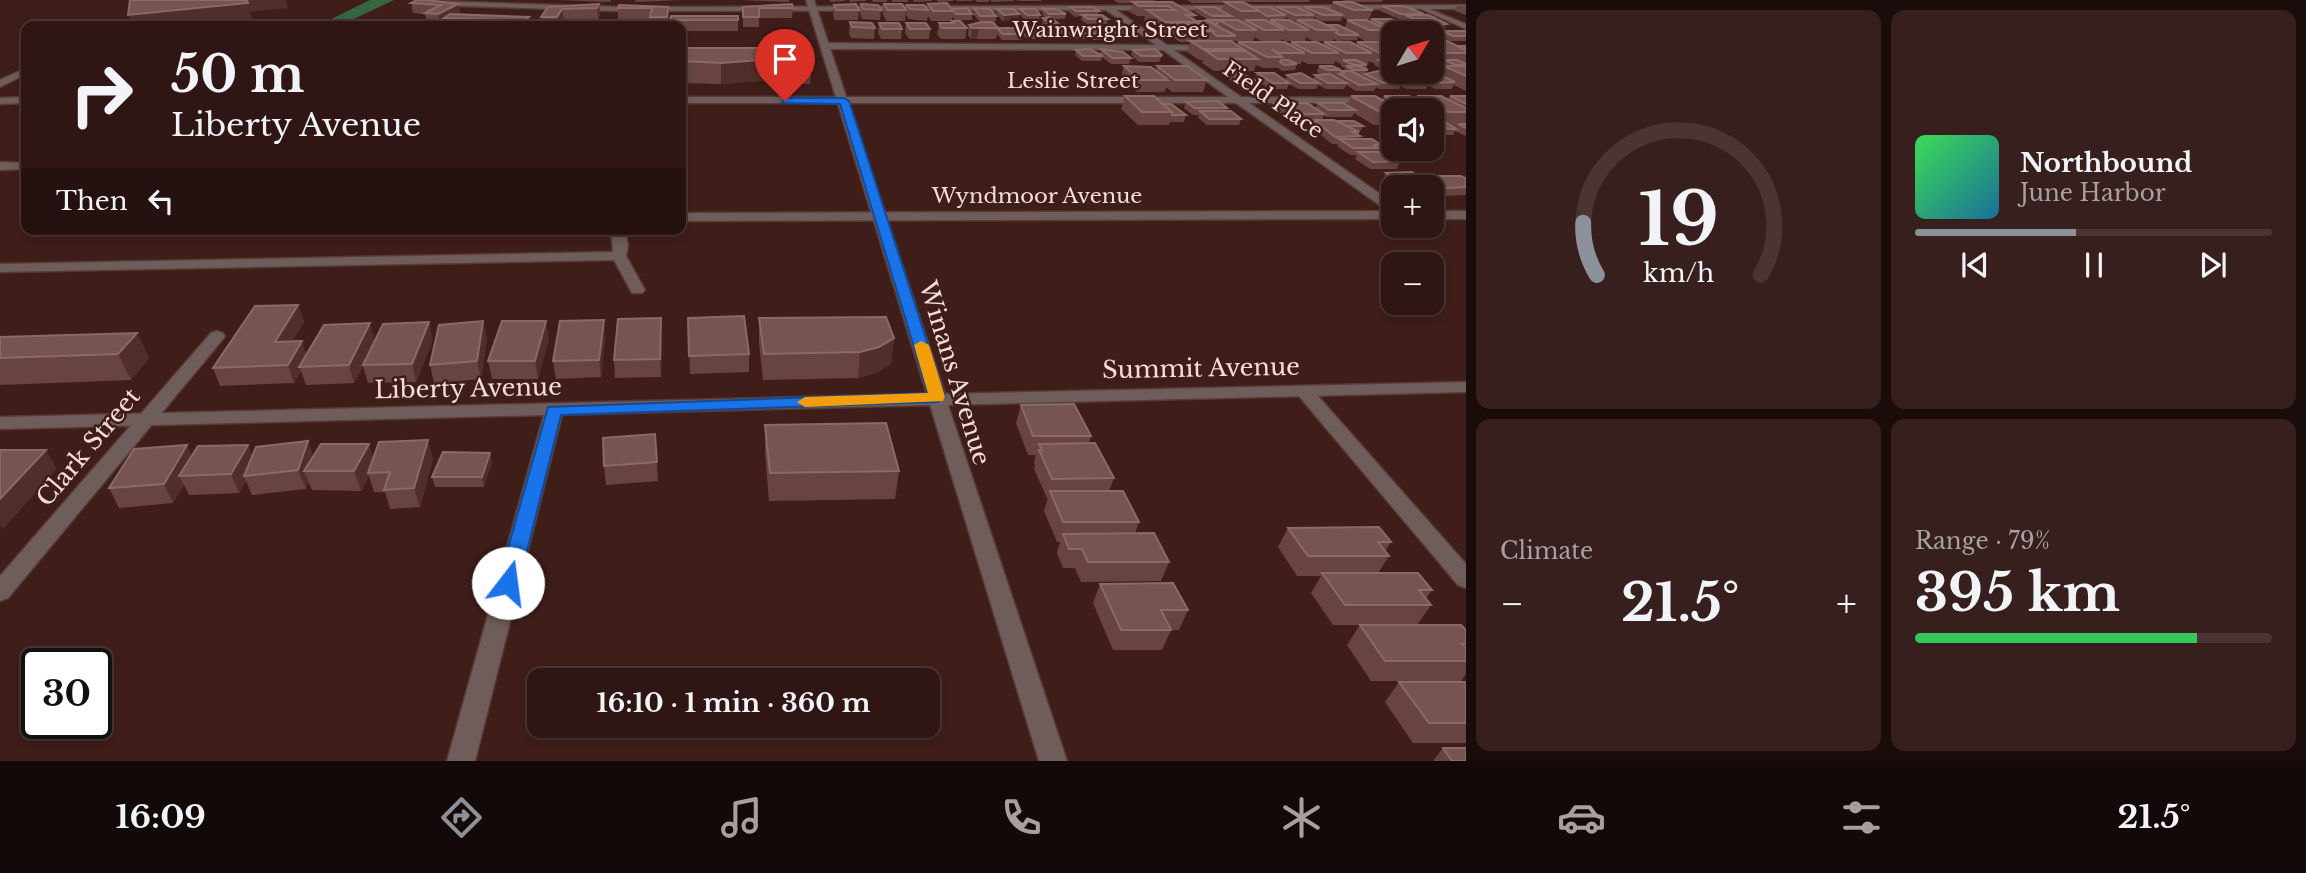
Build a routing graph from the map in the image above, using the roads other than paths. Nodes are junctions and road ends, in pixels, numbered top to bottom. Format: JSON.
{"nodes":[{"id":1,"x":1097,"y":0,"type":"edge"},
{"id":2,"x":1398,"y":0,"type":"edge"},
{"id":3,"x":425,"y":2,"type":"edge"},
{"id":4,"x":812,"y":4,"type":"edge"},
{"id":5,"x":1416,"y":7,"type":"junction"},
{"id":6,"x":1466,"y":7,"type":"edge"},
{"id":7,"x":1107,"y":8,"type":"junction"},
{"id":8,"x":1466,"y":27,"type":"edge"},
{"id":9,"x":827,"y":46,"type":"junction"},
{"id":10,"x":1166,"y":48,"type":"junction"},
{"id":11,"x":1219,"y":48,"type":"edge"},
{"id":12,"x":21,"y":74,"type":"edge"},
{"id":13,"x":0,"y":84,"type":"edge"},
{"id":14,"x":21,"y":100,"type":"edge"},
{"id":15,"x":686,"y":100,"type":"edge"},
{"id":16,"x":1240,"y":100,"type":"junction"},
{"id":17,"x":1381,"y":100,"type":"edge"},
{"id":18,"x":0,"y":101,"type":"edge"},
{"id":19,"x":844,"y":101,"type":"junction"},
{"id":20,"x":0,"y":166,"type":"edge"},
{"id":21,"x":21,"y":166,"type":"edge"},
{"id":22,"x":1381,"y":200,"type":"edge"},
{"id":23,"x":1381,"y":215,"type":"edge"},
{"id":24,"x":1444,"y":215,"type":"edge"},
{"id":25,"x":1466,"y":215,"type":"edge"},
{"id":26,"x":686,"y":217,"type":"edge"},
{"id":27,"x":881,"y":218,"type":"junction"},
{"id":28,"x":619,"y":235,"type":"edge"},
{"id":29,"x":619,"y":256,"type":"junction"},
{"id":30,"x":0,"y":268,"type":"edge"},
{"id":31,"x":637,"y":289,"type":"dead end"},
{"id":32,"x":217,"y":336,"type":"dead end"},
{"id":33,"x":1466,"y":387,"type":"edge"},
{"id":34,"x":1304,"y":391,"type":"junction"},
{"id":35,"x":937,"y":397,"type":"junction"},
{"id":36,"x":554,"y":411,"type":"junction"},
{"id":37,"x":146,"y":419,"type":"junction"},
{"id":38,"x":0,"y":423,"type":"edge"},
{"id":39,"x":1466,"y":579,"type":"edge"},
{"id":40,"x":0,"y":592,"type":"edge"},
{"id":41,"x":461,"y":761,"type":"edge"},
{"id":42,"x":1053,"y":761,"type":"edge"}],
"edges":[{"from":1,"to":7,"type":"street","name":"Field Place"},
{"from":2,"to":5,"type":"street"},
{"from":3,"to":4,"type":"street"},
{"from":4,"to":7,"type":"street"},
{"from":4,"to":9,"type":"street","name":"Winans Avenue"},
{"from":5,"to":6,"type":"street"},
{"from":5,"to":7,"type":"street"},
{"from":5,"to":8,"type":"street"},
{"from":7,"to":10,"type":"street","name":"Field Place"},
{"from":9,"to":10,"type":"street","name":"Wainwright Street"},
{"from":9,"to":19,"type":"street","name":"Winans Avenue"},
{"from":10,"to":11,"type":"street","name":"Wainwright Street"},
{"from":10,"to":16,"type":"street","name":"Field Place"},
{"from":12,"to":13,"type":"street"},
{"from":14,"to":18,"type":"street"},
{"from":15,"to":19,"type":"street","name":"Leslie Street"},
{"from":16,"to":17,"type":"street","name":"Leslie Street"},
{"from":16,"to":19,"type":"street","name":"Leslie Street"},
{"from":16,"to":22,"type":"street","name":"Field Place"},
{"from":19,"to":27,"type":"street","name":"Winans Avenue"},
{"from":20,"to":21,"type":"street"},
{"from":23,"to":27,"type":"street","name":"Wyndmoor Avenue"},
{"from":24,"to":25,"type":"street"},
{"from":26,"to":27,"type":"street","name":"Wyndmoor Avenue"},
{"from":27,"to":35,"type":"street","name":"Winans Avenue"},
{"from":28,"to":29,"type":"street"},
{"from":29,"to":30,"type":"street"},
{"from":29,"to":31,"type":"street"},
{"from":32,"to":37,"type":"street","name":"Clark Street"},
{"from":33,"to":34,"type":"street","name":"Summit Avenue"},
{"from":34,"to":35,"type":"street","name":"Summit Avenue"},
{"from":34,"to":39,"type":"street"},
{"from":35,"to":36,"type":"street","name":"Liberty Avenue"},
{"from":35,"to":42,"type":"street","name":"Winans Avenue"},
{"from":36,"to":37,"type":"street","name":"Liberty Avenue"},
{"from":36,"to":41,"type":"street"},
{"from":37,"to":38,"type":"street","name":"Liberty Avenue"},
{"from":37,"to":40,"type":"street","name":"Clark Street"}]}
